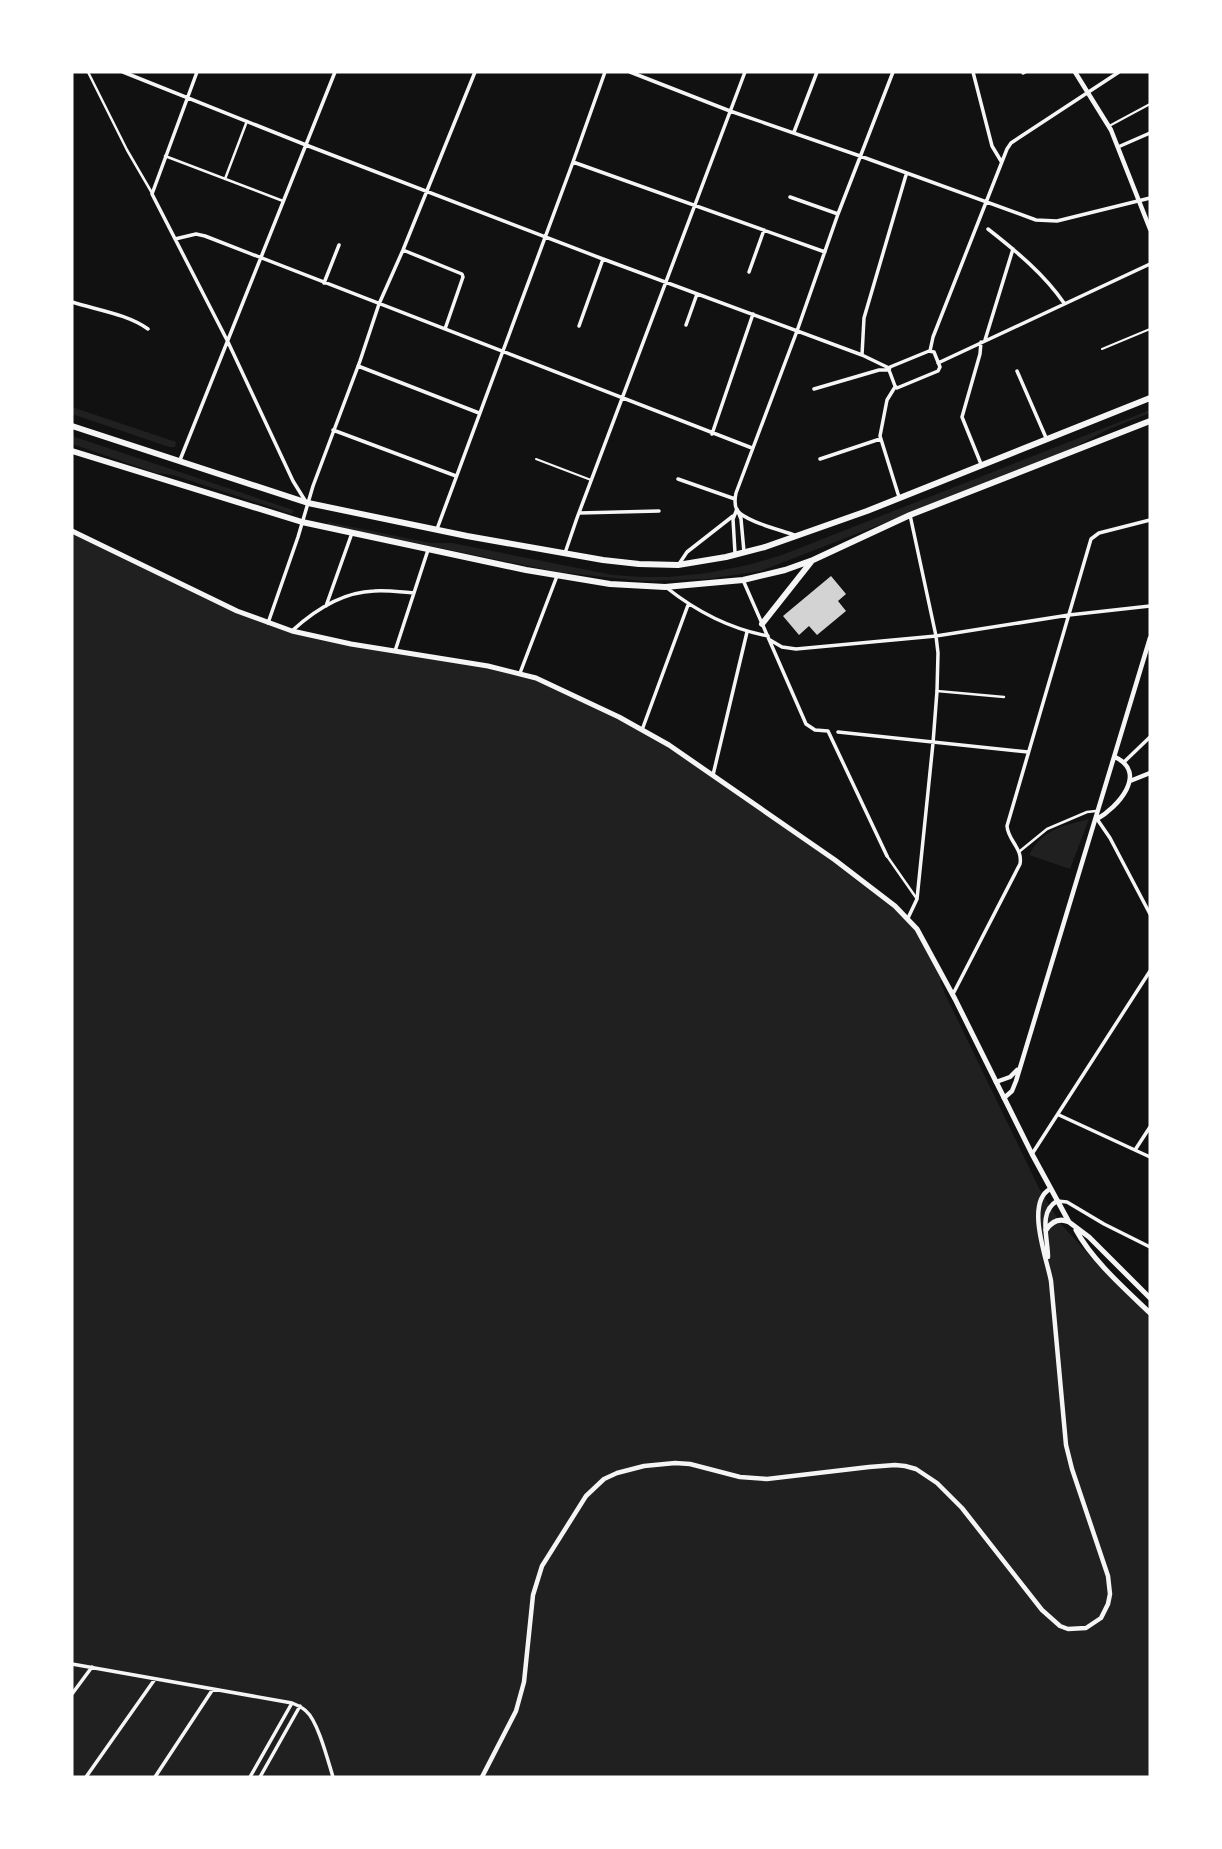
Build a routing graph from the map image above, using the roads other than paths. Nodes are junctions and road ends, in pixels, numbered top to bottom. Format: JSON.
{"nodes":[{"id":1,"x":88,"y":72,"type":"edge"},
{"id":2,"x":123,"y":72,"type":"edge"},
{"id":3,"x":197,"y":72,"type":"edge"},
{"id":4,"x":335,"y":72,"type":"edge"},
{"id":5,"x":475,"y":72,"type":"edge"},
{"id":6,"x":605,"y":72,"type":"edge"},
{"id":7,"x":630,"y":72,"type":"edge"},
{"id":8,"x":745,"y":72,"type":"edge"},
{"id":9,"x":817,"y":72,"type":"edge"},
{"id":10,"x":893,"y":72,"type":"edge"},
{"id":11,"x":973,"y":72,"type":"edge"},
{"id":12,"x":1075,"y":72,"type":"edge"},
{"id":13,"x":1119,"y":72,"type":"edge"},
{"id":14,"x":1088,"y":92,"type":"junction"},
{"id":15,"x":187,"y":97,"type":"junction"},
{"id":16,"x":1150,"y":104,"type":"edge"},
{"id":17,"x":730,"y":111,"type":"junction"},
{"id":18,"x":247,"y":121,"type":"junction"},
{"id":19,"x":1109,"y":127,"type":"junction"},
{"id":20,"x":794,"y":133,"type":"junction"},
{"id":21,"x":1150,"y":133,"type":"edge"},
{"id":22,"x":306,"y":145,"type":"junction"},
{"id":23,"x":1118,"y":147,"type":"junction"},
{"id":24,"x":166,"y":156,"type":"junction"},
{"id":25,"x":860,"y":156,"type":"junction"},
{"id":26,"x":1001,"y":161,"type":"junction"},
{"id":27,"x":573,"y":162,"type":"junction"},
{"id":28,"x":906,"y":174,"type":"junction"},
{"id":29,"x":225,"y":179,"type":"junction"},
{"id":30,"x":427,"y":190,"type":"junction"},
{"id":31,"x":152,"y":194,"type":"junction"},
{"id":32,"x":790,"y":197,"type":"dead end"},
{"id":33,"x":1150,"y":198,"type":"edge"},
{"id":34,"x":283,"y":201,"type":"junction"},
{"id":35,"x":986,"y":201,"type":"junction"},
{"id":36,"x":1139,"y":201,"type":"junction"},
{"id":37,"x":695,"y":206,"type":"junction"},
{"id":38,"x":838,"y":214,"type":"junction"},
{"id":39,"x":988,"y":229,"type":"dead end"},
{"id":40,"x":1150,"y":229,"type":"edge"},
{"id":41,"x":764,"y":230,"type":"junction"},
{"id":42,"x":545,"y":237,"type":"junction"},
{"id":43,"x":175,"y":239,"type":"junction"},
{"id":44,"x":339,"y":245,"type":"dead end"},
{"id":45,"x":1013,"y":249,"type":"junction"},
{"id":46,"x":403,"y":250,"type":"junction"},
{"id":47,"x":825,"y":252,"type":"junction"},
{"id":48,"x":260,"y":257,"type":"junction"},
{"id":49,"x":603,"y":259,"type":"junction"},
{"id":50,"x":1150,"y":264,"type":"edge"},
{"id":51,"x":749,"y":272,"type":"dead end"},
{"id":52,"x":666,"y":282,"type":"junction"},
{"id":53,"x":324,"y":283,"type":"junction"},
{"id":54,"x":697,"y":294,"type":"junction"},
{"id":55,"x":72,"y":302,"type":"edge"},
{"id":56,"x":1065,"y":303,"type":"junction"},
{"id":57,"x":379,"y":304,"type":"junction"},
{"id":58,"x":754,"y":314,"type":"junction"},
{"id":59,"x":686,"y":325,"type":"dead end"},
{"id":60,"x":579,"y":326,"type":"dead end"},
{"id":61,"x":148,"y":329,"type":"dead end"},
{"id":62,"x":445,"y":329,"type":"junction"},
{"id":63,"x":1150,"y":329,"type":"edge"},
{"id":64,"x":797,"y":331,"type":"junction"},
{"id":65,"x":983,"y":341,"type":"junction"},
{"id":66,"x":228,"y":342,"type":"junction"},
{"id":67,"x":1102,"y":349,"type":"dead end"},
{"id":68,"x":502,"y":351,"type":"junction"},
{"id":69,"x":930,"y":351,"type":"junction"},
{"id":70,"x":862,"y":355,"type":"junction"},
{"id":71,"x":938,"y":362,"type":"junction"},
{"id":72,"x":358,"y":366,"type":"junction"},
{"id":73,"x":889,"y":369,"type":"junction"},
{"id":74,"x":1017,"y":371,"type":"dead end"},
{"id":75,"x":895,"y":387,"type":"junction"},
{"id":76,"x":814,"y":389,"type":"dead end"},
{"id":77,"x":622,"y":398,"type":"junction"},
{"id":78,"x":1150,"y":398,"type":"edge"},
{"id":79,"x":479,"y":413,"type":"junction"},
{"id":80,"x":1150,"y":421,"type":"edge"},
{"id":81,"x":72,"y":426,"type":"edge"},
{"id":82,"x":333,"y":430,"type":"junction"},
{"id":83,"x":712,"y":434,"type":"junction"},
{"id":84,"x":880,"y":439,"type":"junction"},
{"id":85,"x":1047,"y":440,"type":"junction"},
{"id":86,"x":751,"y":448,"type":"junction"},
{"id":87,"x":72,"y":451,"type":"edge"},
{"id":88,"x":536,"y":459,"type":"dead end"},
{"id":89,"x":820,"y":459,"type":"dead end"},
{"id":90,"x":179,"y":462,"type":"junction"},
{"id":91,"x":982,"y":466,"type":"junction"},
{"id":92,"x":457,"y":476,"type":"junction"},
{"id":93,"x":678,"y":479,"type":"dead end"},
{"id":94,"x":592,"y":480,"type":"junction"},
{"id":95,"x":735,"y":499,"type":"junction"},
{"id":96,"x":900,"y":499,"type":"junction"},
{"id":97,"x":307,"y":503,"type":"junction"},
{"id":98,"x":737,"y":509,"type":"junction"},
{"id":99,"x":659,"y":511,"type":"dead end"},
{"id":100,"x":579,"y":513,"type":"junction"},
{"id":101,"x":734,"y":514,"type":"junction"},
{"id":102,"x":910,"y":516,"type":"junction"},
{"id":103,"x":1150,"y":520,"type":"edge"},
{"id":104,"x":302,"y":523,"type":"junction"},
{"id":105,"x":437,"y":530,"type":"junction"},
{"id":106,"x":72,"y":531,"type":"edge"},
{"id":107,"x":352,"y":533,"type":"junction"},
{"id":108,"x":796,"y":536,"type":"junction"},
{"id":109,"x":428,"y":550,"type":"junction"},
{"id":110,"x":744,"y":552,"type":"junction"},
{"id":111,"x":565,"y":553,"type":"junction"},
{"id":112,"x":735,"y":555,"type":"junction"},
{"id":113,"x":813,"y":560,"type":"junction"},
{"id":114,"x":678,"y":565,"type":"junction"},
{"id":115,"x":557,"y":576,"type":"junction"},
{"id":116,"x":743,"y":580,"type":"junction"},
{"id":117,"x":665,"y":587,"type":"junction"},
{"id":118,"x":414,"y":593,"type":"junction"},
{"id":119,"x":688,"y":605,"type":"junction"},
{"id":120,"x":326,"y":606,"type":"junction"},
{"id":121,"x":1150,"y":606,"type":"edge"},
{"id":122,"x":1069,"y":615,"type":"junction"},
{"id":123,"x":268,"y":623,"type":"junction"},
{"id":124,"x":762,"y":624,"type":"junction"},
{"id":125,"x":292,"y":631,"type":"junction"},
{"id":126,"x":747,"y":632,"type":"junction"},
{"id":127,"x":936,"y":636,"type":"junction"},
{"id":128,"x":769,"y":638,"type":"junction"},
{"id":129,"x":1150,"y":638,"type":"edge"},
{"id":130,"x":395,"y":651,"type":"junction"},
{"id":131,"x":520,"y":673,"type":"junction"},
{"id":132,"x":937,"y":691,"type":"junction"},
{"id":133,"x":1004,"y":697,"type":"dead end"},
{"id":134,"x":642,"y":730,"type":"junction"},
{"id":135,"x":838,"y":732,"type":"dead end"},
{"id":136,"x":1150,"y":737,"type":"edge"},
{"id":137,"x":933,"y":743,"type":"junction"},
{"id":138,"x":1028,"y":752,"type":"junction"},
{"id":139,"x":1115,"y":757,"type":"junction"},
{"id":140,"x":1124,"y":762,"type":"junction"},
{"id":141,"x":1150,"y":773,"type":"edge"},
{"id":142,"x":713,"y":775,"type":"junction"},
{"id":143,"x":1130,"y":781,"type":"junction"},
{"id":144,"x":1099,"y":810,"type":"junction"},
{"id":145,"x":1097,"y":819,"type":"junction"},
{"id":146,"x":1020,"y":851,"type":"junction"},
{"id":147,"x":887,"y":856,"type":"joint"},
{"id":148,"x":917,"y":899,"type":"junction"},
{"id":149,"x":1150,"y":914,"type":"edge"},
{"id":150,"x":908,"y":918,"type":"junction"},
{"id":151,"x":1150,"y":971,"type":"edge"},
{"id":152,"x":953,"y":995,"type":"junction"},
{"id":153,"x":1019,"y":1066,"type":"junction"},
{"id":154,"x":996,"y":1082,"type":"junction"},
{"id":155,"x":1004,"y":1098,"type":"junction"},
{"id":156,"x":1059,"y":1115,"type":"junction"},
{"id":157,"x":1150,"y":1127,"type":"edge"},
{"id":158,"x":1135,"y":1150,"type":"junction"},
{"id":159,"x":1032,"y":1154,"type":"junction"},
{"id":160,"x":1150,"y":1157,"type":"edge"},
{"id":161,"x":1050,"y":1189,"type":"junction"},
{"id":162,"x":1057,"y":1201,"type":"junction"},
{"id":163,"x":1072,"y":1224,"type":"junction"},
{"id":164,"x":1046,"y":1230,"type":"junction"},
{"id":165,"x":1150,"y":1247,"type":"edge"},
{"id":166,"x":1048,"y":1261,"type":"junction"},
{"id":167,"x":1150,"y":1298,"type":"edge"},
{"id":168,"x":1150,"y":1313,"type":"edge"},
{"id":169,"x":72,"y":1664,"type":"edge"},
{"id":170,"x":92,"y":1667,"type":"junction"},
{"id":171,"x":155,"y":1678,"type":"junction"},
{"id":172,"x":214,"y":1689,"type":"junction"},
{"id":173,"x":72,"y":1694,"type":"edge"},
{"id":174,"x":292,"y":1703,"type":"junction"},
{"id":175,"x":300,"y":1706,"type":"junction"},
{"id":176,"x":86,"y":1777,"type":"edge"},
{"id":177,"x":155,"y":1777,"type":"edge"},
{"id":178,"x":250,"y":1777,"type":"edge"},
{"id":179,"x":260,"y":1777,"type":"edge"},
{"id":180,"x":333,"y":1777,"type":"edge"},
{"id":181,"x":482,"y":1777,"type":"edge"}],
"edges":[{"from":1,"to":31,"type":"street"},
{"from":2,"to":15,"type":"street"},
{"from":3,"to":15,"type":"street"},
{"from":4,"to":22,"type":"street"},
{"from":5,"to":30,"type":"street"},
{"from":6,"to":27,"type":"street"},
{"from":7,"to":17,"type":"street"},
{"from":8,"to":17,"type":"street"},
{"from":9,"to":20,"type":"street"},
{"from":10,"to":25,"type":"street"},
{"from":11,"to":26,"type":"street"},
{"from":12,"to":14,"type":"street"},
{"from":13,"to":14,"type":"street"},
{"from":14,"to":19,"type":"street"},
{"from":14,"to":26,"type":"street"},
{"from":15,"to":18,"type":"street"},
{"from":15,"to":24,"type":"street"},
{"from":16,"to":19,"type":"lane"},
{"from":17,"to":20,"type":"street"},
{"from":17,"to":37,"type":"street"},
{"from":18,"to":22,"type":"street"},
{"from":18,"to":29,"type":"street"},
{"from":19,"to":23,"type":"street"},
{"from":20,"to":25,"type":"street"},
{"from":21,"to":23,"type":"street"},
{"from":22,"to":30,"type":"street"},
{"from":22,"to":34,"type":"street"},
{"from":23,"to":36,"type":"street"},
{"from":24,"to":29,"type":"street"},
{"from":24,"to":31,"type":"street"},
{"from":25,"to":28,"type":"street"},
{"from":25,"to":38,"type":"street"},
{"from":26,"to":35,"type":"street"},
{"from":27,"to":37,"type":"street"},
{"from":27,"to":42,"type":"street"},
{"from":28,"to":35,"type":"street"},
{"from":28,"to":70,"type":"street"},
{"from":29,"to":34,"type":"street"},
{"from":30,"to":42,"type":"street"},
{"from":30,"to":46,"type":"street"},
{"from":31,"to":43,"type":"street"},
{"from":32,"to":38,"type":"street"},
{"from":33,"to":36,"type":"street"},
{"from":34,"to":48,"type":"street"},
{"from":35,"to":36,"type":"street"},
{"from":35,"to":69,"type":"street"},
{"from":36,"to":40,"type":"street"},
{"from":37,"to":41,"type":"street"},
{"from":37,"to":52,"type":"street"},
{"from":38,"to":47,"type":"street"},
{"from":39,"to":45,"type":"street"},
{"from":41,"to":47,"type":"street"},
{"from":41,"to":51,"type":"street"},
{"from":42,"to":49,"type":"street"},
{"from":42,"to":68,"type":"street"},
{"from":43,"to":48,"type":"street"},
{"from":43,"to":66,"type":"street"},
{"from":44,"to":53,"type":"street"},
{"from":45,"to":56,"type":"street"},
{"from":45,"to":65,"type":"street"},
{"from":46,"to":57,"type":"street"},
{"from":46,"to":62,"type":"street"},
{"from":47,"to":64,"type":"street"},
{"from":48,"to":53,"type":"street"},
{"from":48,"to":66,"type":"street"},
{"from":49,"to":52,"type":"street"},
{"from":49,"to":60,"type":"street"},
{"from":50,"to":56,"type":"street"},
{"from":52,"to":54,"type":"street"},
{"from":52,"to":77,"type":"street"},
{"from":53,"to":57,"type":"street"},
{"from":54,"to":58,"type":"street"},
{"from":54,"to":59,"type":"street"},
{"from":55,"to":61,"type":"street"},
{"from":56,"to":65,"type":"street"},
{"from":57,"to":62,"type":"street"},
{"from":57,"to":72,"type":"street"},
{"from":58,"to":64,"type":"street"},
{"from":58,"to":83,"type":"street"},
{"from":62,"to":68,"type":"street"},
{"from":63,"to":67,"type":"lane"},
{"from":64,"to":70,"type":"street"},
{"from":64,"to":86,"type":"street"},
{"from":65,"to":71,"type":"street"},
{"from":65,"to":91,"type":"street"},
{"from":66,"to":90,"type":"street"},
{"from":66,"to":97,"type":"street"},
{"from":68,"to":77,"type":"street"},
{"from":68,"to":79,"type":"street"},
{"from":69,"to":71,"type":"street"},
{"from":69,"to":73,"type":"street"},
{"from":70,"to":73,"type":"street"},
{"from":71,"to":75,"type":"street"},
{"from":72,"to":79,"type":"street"},
{"from":72,"to":82,"type":"street"},
{"from":73,"to":75,"type":"street"},
{"from":73,"to":76,"type":"street"},
{"from":74,"to":85,"type":"street"},
{"from":75,"to":84,"type":"street"},
{"from":77,"to":83,"type":"street"},
{"from":77,"to":94,"type":"street"},
{"from":78,"to":85,"type":"highway"},
{"from":79,"to":92,"type":"street"},
{"from":80,"to":102,"type":"highway"},
{"from":81,"to":90,"type":"highway"},
{"from":82,"to":92,"type":"street"},
{"from":82,"to":97,"type":"street"},
{"from":83,"to":86,"type":"street"},
{"from":84,"to":89,"type":"street"},
{"from":84,"to":96,"type":"street"},
{"from":85,"to":91,"type":"highway"},
{"from":86,"to":95,"type":"street"},
{"from":87,"to":104,"type":"highway"},
{"from":88,"to":94,"type":"lane"},
{"from":90,"to":97,"type":"highway"},
{"from":91,"to":96,"type":"highway"},
{"from":92,"to":105,"type":"street"},
{"from":93,"to":95,"type":"street"},
{"from":94,"to":100,"type":"street"},
{"from":95,"to":98,"type":"street"},
{"from":96,"to":108,"type":"highway"},
{"from":97,"to":104,"type":"street"},
{"from":97,"to":105,"type":"highway"},
{"from":98,"to":101,"type":"street"},
{"from":98,"to":108,"type":"street"},
{"from":98,"to":110,"type":"street"},
{"from":99,"to":100,"type":"street"},
{"from":100,"to":111,"type":"street"},
{"from":101,"to":112,"type":"street"},
{"from":101,"to":114,"type":"street"},
{"from":102,"to":113,"type":"highway"},
{"from":102,"to":127,"type":"street"},
{"from":103,"to":122,"type":"street"},
{"from":104,"to":107,"type":"highway"},
{"from":104,"to":123,"type":"street"},
{"from":105,"to":111,"type":"highway"},
{"from":106,"to":123,"type":"main road"},
{"from":107,"to":109,"type":"highway"},
{"from":107,"to":120,"type":"street"},
{"from":108,"to":110,"type":"highway"},
{"from":109,"to":115,"type":"highway"},
{"from":109,"to":118,"type":"street"},
{"from":110,"to":112,"type":"highway"},
{"from":111,"to":114,"type":"highway"},
{"from":112,"to":114,"type":"highway"},
{"from":113,"to":116,"type":"highway"},
{"from":113,"to":124,"type":"highway"},
{"from":115,"to":117,"type":"highway"},
{"from":115,"to":131,"type":"street"},
{"from":116,"to":117,"type":"highway"},
{"from":116,"to":124,"type":"street"},
{"from":117,"to":119,"type":"street"},
{"from":118,"to":120,"type":"street"},
{"from":118,"to":130,"type":"street"},
{"from":119,"to":126,"type":"street"},
{"from":119,"to":134,"type":"street"},
{"from":120,"to":125,"type":"street"},
{"from":121,"to":122,"type":"street"},
{"from":122,"to":127,"type":"street"},
{"from":122,"to":138,"type":"street"},
{"from":123,"to":125,"type":"main road"},
{"from":124,"to":128,"type":"street"},
{"from":125,"to":130,"type":"main road"},
{"from":126,"to":128,"type":"street"},
{"from":126,"to":142,"type":"street"},
{"from":127,"to":128,"type":"street"},
{"from":127,"to":132,"type":"street"},
{"from":128,"to":147,"type":"street"},
{"from":129,"to":139,"type":"street"},
{"from":130,"to":131,"type":"main road"},
{"from":131,"to":134,"type":"main road"},
{"from":132,"to":133,"type":"street"},
{"from":132,"to":137,"type":"street"},
{"from":134,"to":142,"type":"main road"},
{"from":135,"to":137,"type":"street"},
{"from":136,"to":140,"type":"street"},
{"from":137,"to":138,"type":"street"},
{"from":137,"to":148,"type":"street"},
{"from":138,"to":146,"type":"street"},
{"from":139,"to":140,"type":"street"},
{"from":139,"to":144,"type":"street"},
{"from":140,"to":143,"type":"street"},
{"from":141,"to":143,"type":"street"},
{"from":142,"to":150,"type":"main road"},
{"from":143,"to":145,"type":"street"},
{"from":144,"to":145,"type":"street"},
{"from":144,"to":146,"type":"street"},
{"from":145,"to":149,"type":"street"},
{"from":145,"to":153,"type":"street"},
{"from":146,"to":152,"type":"street"},
{"from":147,"to":148,"type":"street"},
{"from":148,"to":150,"type":"street"},
{"from":150,"to":152,"type":"main road"},
{"from":151,"to":156,"type":"street"},
{"from":152,"to":154,"type":"main road"},
{"from":153,"to":154,"type":"street"},
{"from":153,"to":155,"type":"street"},
{"from":154,"to":155,"type":"main road"},
{"from":155,"to":159,"type":"main road"},
{"from":156,"to":158,"type":"street"},
{"from":156,"to":159,"type":"street"},
{"from":157,"to":158,"type":"street"},
{"from":158,"to":160,"type":"street"},
{"from":159,"to":161,"type":"main road"},
{"from":161,"to":162,"type":"main road"},
{"from":161,"to":166,"type":"street"},
{"from":162,"to":163,"type":"main road"},
{"from":162,"to":164,"type":"street"},
{"from":162,"to":165,"type":"street"},
{"from":163,"to":164,"type":"main road"},
{"from":163,"to":167,"type":"main road"},
{"from":163,"to":168,"type":"main road"},
{"from":164,"to":166,"type":"street"},
{"from":166,"to":181,"type":"street"},
{"from":169,"to":170,"type":"street"},
{"from":170,"to":171,"type":"street"},
{"from":170,"to":173,"type":"street"},
{"from":171,"to":172,"type":"street"},
{"from":171,"to":176,"type":"street"},
{"from":172,"to":174,"type":"street"},
{"from":172,"to":177,"type":"street"},
{"from":174,"to":175,"type":"street"},
{"from":174,"to":178,"type":"street"},
{"from":175,"to":179,"type":"street"},
{"from":175,"to":180,"type":"street"}]}
